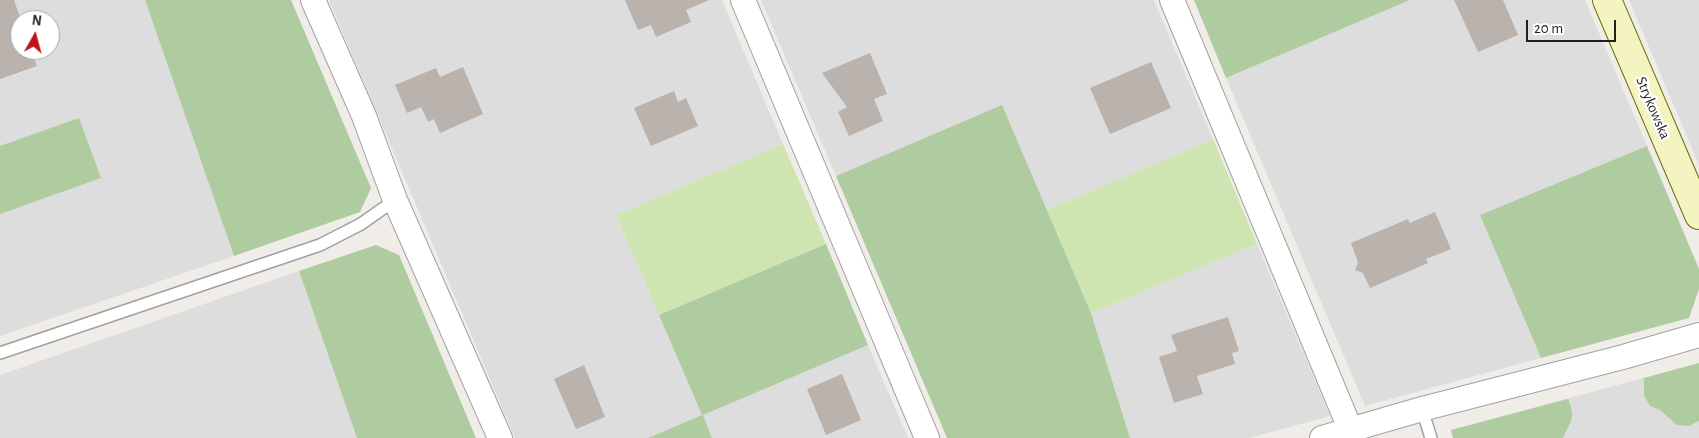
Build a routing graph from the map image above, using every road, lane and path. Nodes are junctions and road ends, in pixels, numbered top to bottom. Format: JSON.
{"nodes":[{"id":1,"x":313,"y":0,"type":"edge"},
{"id":2,"x":743,"y":0,"type":"edge"},
{"id":3,"x":1172,"y":0,"type":"edge"},
{"id":4,"x":1607,"y":0,"type":"edge"},
{"id":5,"x":395,"y":200,"type":"junction"},
{"id":6,"x":1699,"y":215,"type":"edge"},
{"id":7,"x":1699,"y":335,"type":"edge"},
{"id":8,"x":0,"y":353,"type":"edge"},
{"id":9,"x":1422,"y":409,"type":"junction"},
{"id":10,"x":1350,"y":431,"type":"junction"},
{"id":11,"x":500,"y":438,"type":"edge"},
{"id":12,"x":926,"y":438,"type":"edge"},
{"id":13,"x":1322,"y":438,"type":"edge"},
{"id":14,"x":1431,"y":438,"type":"edge"}],
"edges":[{"from":1,"to":5,"type":"street"},
{"from":2,"to":12,"type":"street"},
{"from":3,"to":10,"type":"street"},
{"from":4,"to":6,"type":"street","name":"Strykowska"},
{"from":5,"to":8,"type":"lane"},
{"from":5,"to":11,"type":"street"},
{"from":7,"to":9,"type":"street"},
{"from":9,"to":10,"type":"street"},
{"from":9,"to":14,"type":"lane"},
{"from":10,"to":13,"type":"street"}]}
